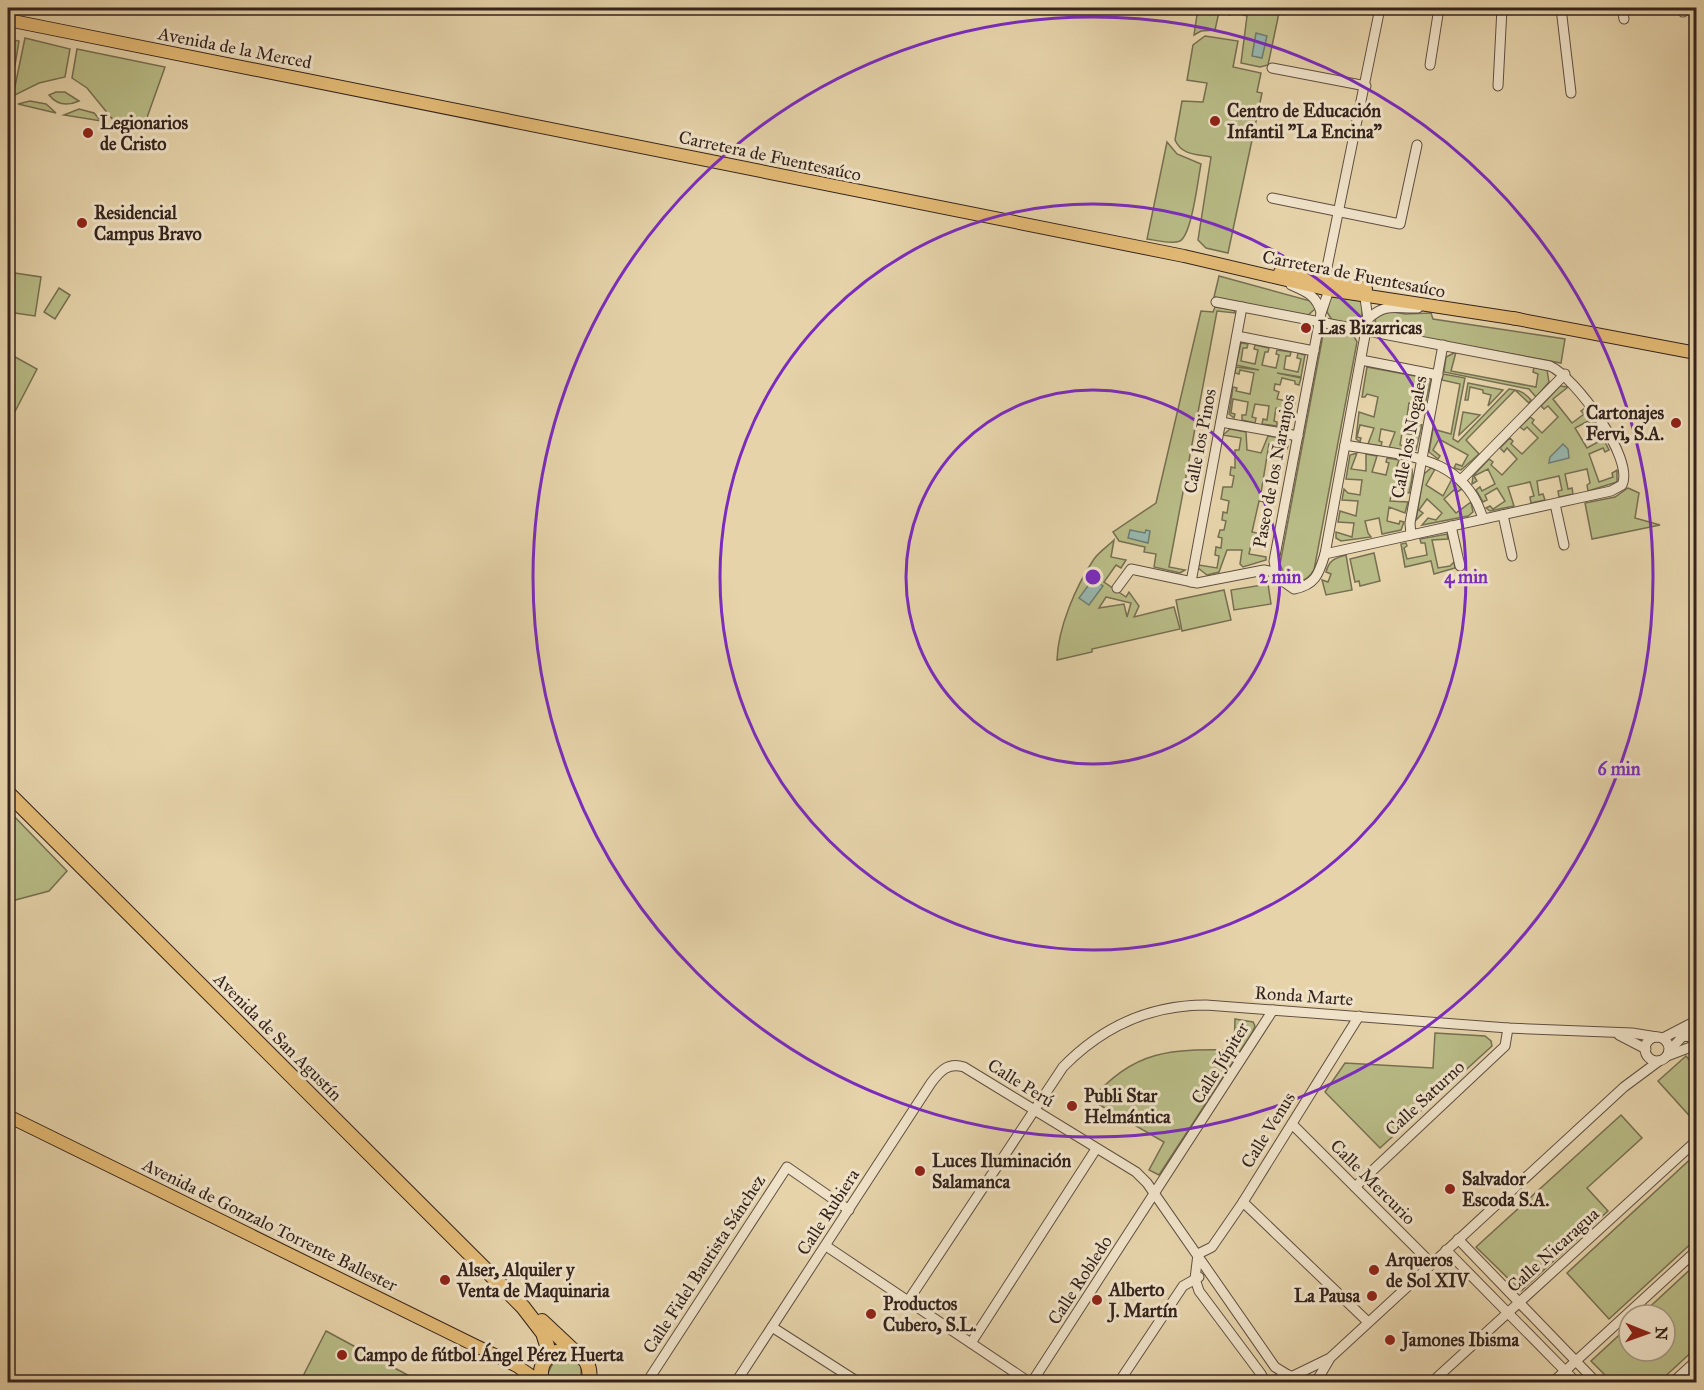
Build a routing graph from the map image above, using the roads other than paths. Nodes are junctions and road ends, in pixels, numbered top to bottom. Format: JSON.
{"nodes":[{"id":1,"x":1380,"y":8,"type":"edge"},
{"id":2,"x":1440,"y":8,"type":"edge"},
{"id":3,"x":1502,"y":8,"type":"edge"},
{"id":4,"x":1561,"y":8,"type":"edge"},
{"id":5,"x":1622,"y":8,"type":"edge"},
{"id":6,"x":1624,"y":19,"type":"dead end"},
{"id":7,"x":8,"y":20,"type":"edge"},
{"id":8,"x":1430,"y":65,"type":"dead end"},
{"id":9,"x":1272,"y":68,"type":"dead end"},
{"id":10,"x":1366,"y":86,"type":"junction"},
{"id":11,"x":1498,"y":86,"type":"dead end"},
{"id":12,"x":350,"y":90,"type":"joint"},
{"id":13,"x":1571,"y":93,"type":"dead end"},
{"id":14,"x":1417,"y":145,"type":"dead end"},
{"id":15,"x":1272,"y":198,"type":"dead end"},
{"id":16,"x":1339,"y":211,"type":"junction"},
{"id":17,"x":1184,"y":256,"type":"junction"},
{"id":18,"x":1275,"y":279,"type":"junction"},
{"id":19,"x":1327,"y":285,"type":"junction"},
{"id":20,"x":1365,"y":292,"type":"junction"},
{"id":21,"x":1216,"y":302,"type":"dead end"},
{"id":22,"x":1242,"y":307,"type":"junction"},
{"id":23,"x":1426,"y":307,"type":"junction"},
{"id":24,"x":1320,"y":318,"type":"junction"},
{"id":25,"x":1368,"y":319,"type":"junction"},
{"id":26,"x":1518,"y":319,"type":"junction"},
{"id":27,"x":1366,"y":330,"type":"junction"},
{"id":28,"x":1237,"y":336,"type":"junction"},
{"id":29,"x":1443,"y":345,"type":"junction"},
{"id":30,"x":1314,"y":351,"type":"junction"},
{"id":31,"x":1696,"y":353,"type":"edge"},
{"id":32,"x":1360,"y":360,"type":"junction"},
{"id":33,"x":1565,"y":374,"type":"junction"},
{"id":34,"x":1438,"y":375,"type":"junction"},
{"id":35,"x":1221,"y":422,"type":"junction"},
{"id":36,"x":1298,"y":436,"type":"junction"},
{"id":37,"x":1345,"y":445,"type":"junction"},
{"id":38,"x":1421,"y":459,"type":"junction"},
{"id":39,"x":1462,"y":479,"type":"junction"},
{"id":40,"x":1555,"y":504,"type":"junction"},
{"id":41,"x":1503,"y":515,"type":"junction"},
{"id":42,"x":1483,"y":519,"type":"junction"},
{"id":43,"x":1451,"y":526,"type":"junction"},
{"id":44,"x":1411,"y":535,"type":"junction"},
{"id":45,"x":1564,"y":545,"type":"dead end"},
{"id":46,"x":1325,"y":554,"type":"junction"},
{"id":47,"x":1512,"y":556,"type":"dead end"},
{"id":48,"x":1460,"y":566,"type":"dead end"},
{"id":49,"x":1274,"y":572,"type":"junction"},
{"id":50,"x":1191,"y":582,"type":"junction"},
{"id":51,"x":1117,"y":588,"type":"dead end"},
{"id":52,"x":8,"y":793,"type":"edge"},
{"id":53,"x":1273,"y":1010,"type":"junction"},
{"id":54,"x":1359,"y":1016,"type":"junction"},
{"id":55,"x":1696,"y":1021,"type":"edge"},
{"id":56,"x":1508,"y":1028,"type":"junction"},
{"id":57,"x":1614,"y":1034,"type":"junction"},
{"id":58,"x":1664,"y":1037,"type":"junction"},
{"id":59,"x":1683,"y":1037,"type":"junction"},
{"id":60,"x":1696,"y":1037,"type":"edge"},
{"id":61,"x":1696,"y":1045,"type":"edge"},
{"id":62,"x":1646,"y":1051,"type":"junction"},
{"id":63,"x":1665,"y":1056,"type":"junction"},
{"id":64,"x":953,"y":1065,"type":"joint"},
{"id":65,"x":1636,"y":1077,"type":"junction"},
{"id":66,"x":1032,"y":1110,"type":"junction"},
{"id":67,"x":8,"y":1116,"type":"edge"},
{"id":68,"x":1292,"y":1124,"type":"junction"},
{"id":69,"x":1696,"y":1142,"type":"edge"},
{"id":70,"x":1096,"y":1149,"type":"junction"},
{"id":71,"x":1355,"y":1187,"type":"junction"},
{"id":72,"x":1155,"y":1195,"type":"junction"},
{"id":73,"x":1243,"y":1202,"type":"junction"},
{"id":74,"x":849,"y":1210,"type":"junction"},
{"id":75,"x":1458,"y":1239,"type":"junction"},
{"id":76,"x":826,"y":1246,"type":"junction"},
{"id":77,"x":1446,"y":1250,"type":"junction"},
{"id":78,"x":1696,"y":1251,"type":"edge"},
{"id":79,"x":1198,"y":1254,"type":"junction"},
{"id":80,"x":1431,"y":1263,"type":"junction"},
{"id":81,"x":1210,"y":1274,"type":"junction"},
{"id":82,"x":1195,"y":1279,"type":"junction"},
{"id":83,"x":908,"y":1301,"type":"junction"},
{"id":84,"x":1519,"y":1303,"type":"junction"},
{"id":85,"x":523,"y":1307,"type":"junction"},
{"id":86,"x":1508,"y":1313,"type":"junction"},
{"id":87,"x":1368,"y":1322,"type":"junction"},
{"id":88,"x":772,"y":1328,"type":"junction"},
{"id":89,"x":971,"y":1343,"type":"junction"},
{"id":90,"x":575,"y":1352,"type":"junction"},
{"id":91,"x":1330,"y":1358,"type":"junction"},
{"id":92,"x":546,"y":1360,"type":"junction"},
{"id":93,"x":1696,"y":1361,"type":"edge"},
{"id":94,"x":1576,"y":1362,"type":"junction"},
{"id":95,"x":517,"y":1366,"type":"junction"},
{"id":96,"x":1565,"y":1372,"type":"junction"},
{"id":97,"x":1291,"y":1376,"type":"junction"},
{"id":98,"x":592,"y":1379,"type":"edge"},
{"id":99,"x":541,"y":1383,"type":"edge"},
{"id":100,"x":647,"y":1383,"type":"edge"},
{"id":101,"x":736,"y":1383,"type":"edge"},
{"id":102,"x":858,"y":1383,"type":"edge"},
{"id":103,"x":1030,"y":1383,"type":"edge"},
{"id":104,"x":1119,"y":1383,"type":"edge"},
{"id":105,"x":1265,"y":1383,"type":"edge"},
{"id":106,"x":1271,"y":1383,"type":"edge"},
{"id":107,"x":1305,"y":1383,"type":"edge"},
{"id":108,"x":1316,"y":1383,"type":"edge"},
{"id":109,"x":1432,"y":1383,"type":"edge"},
{"id":110,"x":1553,"y":1383,"type":"edge"},
{"id":111,"x":1576,"y":1383,"type":"edge"},
{"id":112,"x":1596,"y":1383,"type":"edge"},
{"id":113,"x":1673,"y":1383,"type":"edge"}],
"edges":[{"from":1,"to":10,"type":"street","name":"Paseo de los Naranjos"},
{"from":2,"to":8,"type":"street"},
{"from":3,"to":11,"type":"street"},
{"from":4,"to":13,"type":"street"},
{"from":5,"to":6,"type":"street"},
{"from":7,"to":12,"type":"main road","name":"Avenida de la Merced"},
{"from":9,"to":10,"type":"street"},
{"from":10,"to":16,"type":"street","name":"Paseo de los Naranjos"},
{"from":12,"to":17,"type":"main road","name":"Carretera de Fuentesaúco"},
{"from":14,"to":16,"type":"street"},
{"from":15,"to":16,"type":"street"},
{"from":16,"to":19,"type":"street","name":"Paseo de los Naranjos"},
{"from":17,"to":18,"type":"main road","name":"Carretera de Fuentesaúco"},
{"from":17,"to":19,"type":"main road","name":"Carretera de Fuentesaúco"},
{"from":18,"to":19,"type":"main road","name":"Carretera de Fuentesaúco"},
{"from":18,"to":24,"type":"street"},
{"from":19,"to":20,"type":"main road"},
{"from":19,"to":24,"type":"street","name":"Paseo de los Naranjos"},
{"from":20,"to":23,"type":"main road","name":"Carretera de Fuentesaúco"},
{"from":20,"to":25,"type":"street","name":"Paseo de los Naranjos"},
{"from":20,"to":26,"type":"main road","name":"Carretera de Fuentesaúco"},
{"from":21,"to":22,"type":"street"},
{"from":22,"to":24,"type":"street"},
{"from":22,"to":28,"type":"street","name":"Calle los Pinos"},
{"from":23,"to":25,"type":"street"},
{"from":23,"to":26,"type":"main road","name":"Carretera de Fuentesaúco"},
{"from":24,"to":27,"type":"street"},
{"from":24,"to":30,"type":"street","name":"Paseo de los Naranjos"},
{"from":25,"to":27,"type":"street","name":"Paseo de los Naranjos"},
{"from":26,"to":31,"type":"main road","name":"Carretera de Fuentesaúco"},
{"from":27,"to":29,"type":"street"},
{"from":27,"to":32,"type":"street","name":"Paseo de los Naranjos"},
{"from":28,"to":30,"type":"street"},
{"from":28,"to":35,"type":"street","name":"Calle los Pinos"},
{"from":29,"to":33,"type":"street"},
{"from":29,"to":34,"type":"street","name":"Calle los Nogales"},
{"from":30,"to":36,"type":"street","name":"Paseo de los Naranjos"},
{"from":32,"to":34,"type":"street"},
{"from":32,"to":37,"type":"street","name":"Paseo de los Naranjos"},
{"from":33,"to":39,"type":"street"},
{"from":33,"to":40,"type":"street"},
{"from":34,"to":38,"type":"street","name":"Calle los Nogales"},
{"from":35,"to":36,"type":"street"},
{"from":35,"to":50,"type":"street","name":"Calle los Pinos"},
{"from":36,"to":49,"type":"street","name":"Paseo de los Naranjos"},
{"from":37,"to":38,"type":"street"},
{"from":37,"to":46,"type":"street","name":"Paseo de los Naranjos"},
{"from":38,"to":39,"type":"street"},
{"from":38,"to":44,"type":"street","name":"Calle los Nogales"},
{"from":39,"to":42,"type":"street"},
{"from":40,"to":41,"type":"street"},
{"from":40,"to":45,"type":"street"},
{"from":41,"to":42,"type":"street"},
{"from":41,"to":47,"type":"street"},
{"from":42,"to":43,"type":"street"},
{"from":43,"to":44,"type":"street"},
{"from":43,"to":48,"type":"street"},
{"from":44,"to":46,"type":"street"},
{"from":46,"to":49,"type":"street","name":"Paseo de los Naranjos"},
{"from":49,"to":50,"type":"street"},
{"from":50,"to":51,"type":"street"},
{"from":52,"to":85,"type":"highway","name":"Avenida de San Agustín"},
{"from":53,"to":54,"type":"street","name":"Ronda Marte"},
{"from":53,"to":66,"type":"street","name":"Ronda Marte"},
{"from":53,"to":72,"type":"street","name":"Calle Júpiter"},
{"from":54,"to":56,"type":"street","name":"Ronda Marte"},
{"from":54,"to":68,"type":"street","name":"Calle Venus"},
{"from":55,"to":58,"type":"street"},
{"from":55,"to":59,"type":"street"},
{"from":56,"to":57,"type":"street","name":"Ronda Marte"},
{"from":56,"to":71,"type":"street","name":"Calle Saturno"},
{"from":57,"to":58,"type":"street","name":"Ronda Marte"},
{"from":57,"to":62,"type":"street","name":"Ronda Marte"},
{"from":58,"to":59,"type":"street","name":"Ronda Marte"},
{"from":58,"to":62,"type":"street"},
{"from":58,"to":63,"type":"street"},
{"from":59,"to":60,"type":"street","name":"Ronda Marte"},
{"from":59,"to":63,"type":"street"},
{"from":61,"to":63,"type":"street"},
{"from":62,"to":63,"type":"street","name":"Ronda Marte"},
{"from":62,"to":65,"type":"street"},
{"from":63,"to":65,"type":"street"},
{"from":64,"to":66,"type":"street","name":"Calle Perú"},
{"from":64,"to":74,"type":"street","name":"Calle Rubiera"},
{"from":65,"to":75,"type":"street"},
{"from":66,"to":70,"type":"street","name":"Calle Perú"},
{"from":66,"to":83,"type":"street","name":"Ronda Marte"},
{"from":67,"to":95,"type":"main road","name":"Avenida de Gonzalo Torrente Ballester"},
{"from":68,"to":71,"type":"street","name":"Calle Mercurio"},
{"from":68,"to":73,"type":"street","name":"Calle Venus"},
{"from":69,"to":84,"type":"street","name":"Calle Nicaragua"},
{"from":70,"to":72,"type":"street","name":"Calle Perú"},
{"from":70,"to":89,"type":"street"},
{"from":71,"to":80,"type":"street","name":"Calle Mercurio"},
{"from":72,"to":79,"type":"street","name":"Calle Perú"},
{"from":72,"to":103,"type":"street","name":"Calle Robledo"},
{"from":73,"to":79,"type":"street","name":"Calle Venus"},
{"from":73,"to":87,"type":"street"},
{"from":74,"to":76,"type":"street","name":"Calle Rubiera"},
{"from":74,"to":100,"type":"street","name":"Calle Fidel Bautista Sánchez"},
{"from":75,"to":77,"type":"street"},
{"from":75,"to":84,"type":"street"},
{"from":76,"to":83,"type":"street"},
{"from":76,"to":88,"type":"street","name":"Calle Rubiera"},
{"from":77,"to":80,"type":"street"},
{"from":77,"to":86,"type":"street"},
{"from":78,"to":94,"type":"street"},
{"from":79,"to":81,"type":"street","name":"Calle Perú"},
{"from":79,"to":82,"type":"street"},
{"from":80,"to":87,"type":"street"},
{"from":81,"to":82,"type":"street"},
{"from":81,"to":97,"type":"street","name":"Calle Perú"},
{"from":82,"to":104,"type":"street"},
{"from":82,"to":105,"type":"street"},
{"from":83,"to":89,"type":"street"},
{"from":84,"to":86,"type":"street","name":"Calle Nicaragua"},
{"from":84,"to":94,"type":"street"},
{"from":85,"to":90,"type":"highway","name":"Avenida de San Agustín"},
{"from":85,"to":92,"type":"highway","name":"Avenida de San Agustín"},
{"from":86,"to":96,"type":"street"},
{"from":86,"to":109,"type":"street","name":"Calle Nicaragua"},
{"from":87,"to":91,"type":"street"},
{"from":88,"to":101,"type":"street","name":"Calle Rubiera"},
{"from":88,"to":102,"type":"street"},
{"from":89,"to":103,"type":"street"},
{"from":90,"to":92,"type":"highway"},
{"from":90,"to":98,"type":"highway","name":"Avenida de San Agustín"},
{"from":91,"to":97,"type":"street"},
{"from":91,"to":108,"type":"street"},
{"from":92,"to":95,"type":"main road","name":"Avenida de Gonzalo Torrente Ballester"},
{"from":92,"to":99,"type":"highway"},
{"from":93,"to":113,"type":"street"},
{"from":94,"to":96,"type":"street"},
{"from":94,"to":112,"type":"street"},
{"from":95,"to":99,"type":"main road","name":"Avenida de Gonzalo Torrente Ballester"},
{"from":96,"to":110,"type":"street"},
{"from":96,"to":111,"type":"street"},
{"from":97,"to":106,"type":"street"},
{"from":97,"to":107,"type":"street","name":"Calle Perú"}]}
